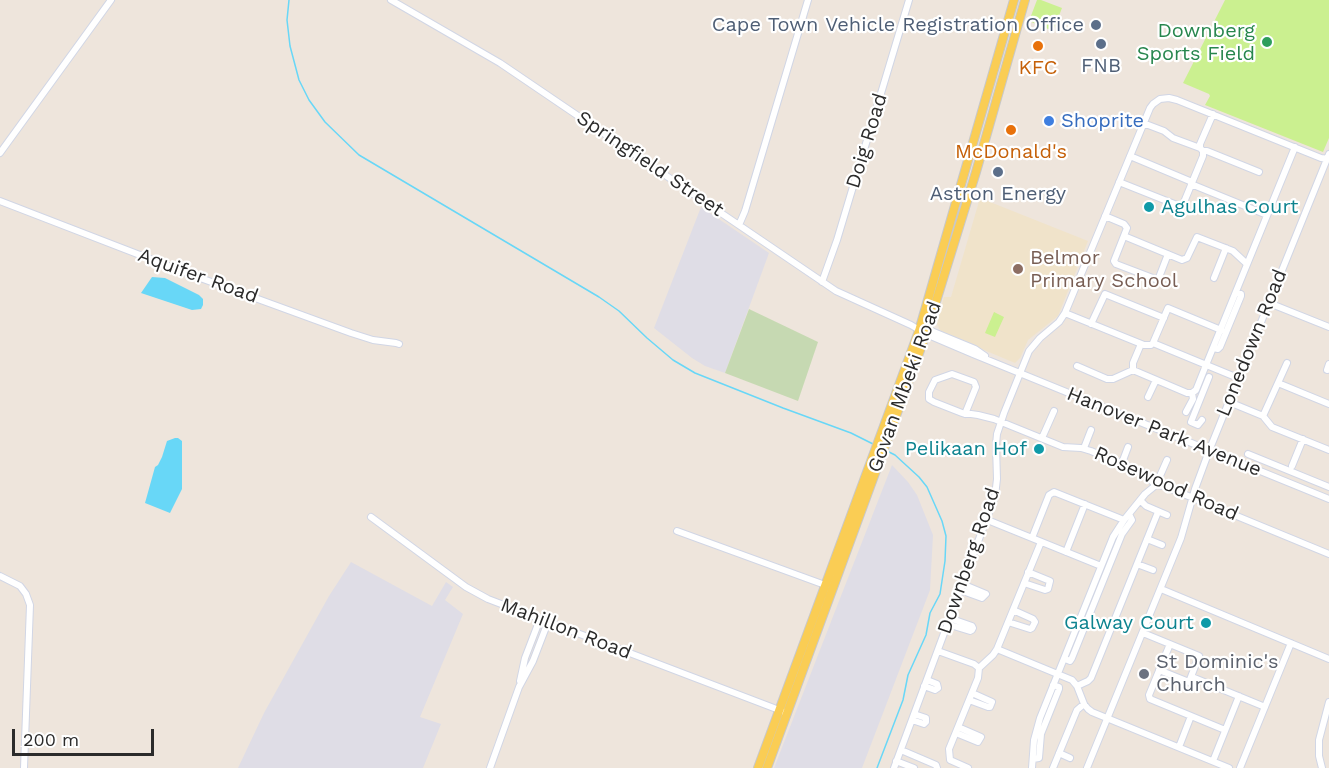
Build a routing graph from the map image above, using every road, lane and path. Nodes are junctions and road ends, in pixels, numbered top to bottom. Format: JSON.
{"nodes":[{"id":1,"x":111,"y":0,"type":"edge"},
{"id":2,"x":391,"y":0,"type":"edge"},
{"id":3,"x":808,"y":0,"type":"edge"},
{"id":4,"x":909,"y":0,"type":"edge"},
{"id":5,"x":1014,"y":0,"type":"edge"},
{"id":6,"x":1025,"y":0,"type":"edge"},
{"id":7,"x":1213,"y":114,"type":"junction"},
{"id":8,"x":1143,"y":123,"type":"junction"},
{"id":9,"x":1295,"y":147,"type":"junction"},
{"id":10,"x":1202,"y":149,"type":"junction"},
{"id":11,"x":0,"y":153,"type":"edge"},
{"id":12,"x":1130,"y":156,"type":"junction"},
{"id":13,"x":1328,"y":158,"type":"edge"},
{"id":14,"x":1258,"y":172,"type":"dead end"},
{"id":15,"x":1119,"y":182,"type":"junction"},
{"id":16,"x":1191,"y":183,"type":"junction"},
{"id":17,"x":0,"y":201,"type":"edge"},
{"id":18,"x":1267,"y":215,"type":"junction"},
{"id":19,"x":1105,"y":216,"type":"junction"},
{"id":20,"x":739,"y":225,"type":"junction"},
{"id":21,"x":1124,"y":236,"type":"junction"},
{"id":22,"x":1226,"y":248,"type":"junction"},
{"id":23,"x":1168,"y":254,"type":"junction"},
{"id":24,"x":1247,"y":264,"type":"junction"},
{"id":25,"x":1214,"y":278,"type":"dead end"},
{"id":26,"x":822,"y":282,"type":"junction"},
{"id":27,"x":1236,"y":292,"type":"junction"},
{"id":28,"x":1269,"y":303,"type":"junction"},
{"id":29,"x":1065,"y":314,"type":"junction"},
{"id":30,"x":1164,"y":318,"type":"junction"},
{"id":31,"x":1091,"y":324,"type":"junction"},
{"id":32,"x":1329,"y":327,"type":"edge"},
{"id":33,"x":923,"y":330,"type":"junction"},
{"id":34,"x":1221,"y":330,"type":"junction"},
{"id":35,"x":1153,"y":343,"type":"junction"},
{"id":36,"x":399,"y":344,"type":"dead end"},
{"id":37,"x":1141,"y":344,"type":"junction"},
{"id":38,"x":1213,"y":348,"type":"junction"},
{"id":39,"x":1287,"y":363,"type":"dead end"},
{"id":40,"x":1206,"y":365,"type":"junction"},
{"id":41,"x":1077,"y":366,"type":"dead end"},
{"id":42,"x":1132,"y":370,"type":"junction"},
{"id":43,"x":1020,"y":374,"type":"junction"},
{"id":44,"x":1209,"y":377,"type":"dead end"},
{"id":45,"x":1238,"y":378,"type":"junction"},
{"id":46,"x":1156,"y":380,"type":"junction"},
{"id":47,"x":1278,"y":383,"type":"junction"},
{"id":48,"x":1201,"y":386,"type":"junction"},
{"id":49,"x":1192,"y":393,"type":"junction"},
{"id":50,"x":1148,"y":397,"type":"dead end"},
{"id":51,"x":1229,"y":402,"type":"junction"},
{"id":52,"x":1329,"y":404,"type":"edge"},
{"id":53,"x":1054,"y":411,"type":"dead end"},
{"id":54,"x":1186,"y":412,"type":"dead end"},
{"id":55,"x":965,"y":414,"type":"junction"},
{"id":56,"x":1263,"y":416,"type":"junction"},
{"id":57,"x":1203,"y":420,"type":"dead end"},
{"id":58,"x":1000,"y":423,"type":"junction"},
{"id":59,"x":1091,"y":430,"type":"dead end"},
{"id":60,"x":1042,"y":438,"type":"junction"},
{"id":61,"x":1303,"y":439,"type":"junction"},
{"id":62,"x":1128,"y":447,"type":"dead end"},
{"id":63,"x":1084,"y":448,"type":"junction"},
{"id":64,"x":1209,"y":450,"type":"junction"},
{"id":65,"x":1329,"y":450,"type":"edge"},
{"id":66,"x":879,"y":451,"type":"junction"},
{"id":67,"x":1248,"y":454,"type":"dead end"},
{"id":68,"x":1167,"y":460,"type":"dead end"},
{"id":69,"x":1122,"y":463,"type":"junction"},
{"id":70,"x":1274,"y":464,"type":"junction"},
{"id":71,"x":1292,"y":466,"type":"dead end"},
{"id":72,"x":1269,"y":475,"type":"junction"},
{"id":73,"x":1156,"y":484,"type":"junction"},
{"id":74,"x":1329,"y":487,"type":"edge"},
{"id":75,"x":1192,"y":498,"type":"junction"},
{"id":76,"x":1329,"y":499,"type":"edge"},
{"id":77,"x":1140,"y":500,"type":"junction"},
{"id":78,"x":1085,"y":504,"type":"junction"},
{"id":79,"x":1158,"y":512,"type":"junction"},
{"id":80,"x":1167,"y":515,"type":"dead end"},
{"id":81,"x":1126,"y":517,"type":"junction"},
{"id":82,"x":370,"y":518,"type":"dead end"},
{"id":83,"x":985,"y":519,"type":"junction"},
{"id":84,"x":677,"y":531,"type":"dead end"},
{"id":85,"x":1032,"y":538,"type":"junction"},
{"id":86,"x":1147,"y":539,"type":"junction"},
{"id":87,"x":1041,"y":542,"type":"junction"},
{"id":88,"x":1162,"y":545,"type":"dead end"},
{"id":89,"x":1066,"y":552,"type":"junction"},
{"id":90,"x":1329,"y":554,"type":"edge"},
{"id":91,"x":1137,"y":564,"type":"junction"},
{"id":92,"x":1101,"y":566,"type":"junction"},
{"id":93,"x":1153,"y":570,"type":"dead end"},
{"id":94,"x":1028,"y":572,"type":"junction"},
{"id":95,"x":0,"y":576,"type":"edge"},
{"id":96,"x":1024,"y":583,"type":"junction"},
{"id":97,"x":825,"y":585,"type":"junction"},
{"id":98,"x":1161,"y":589,"type":"junction"},
{"id":99,"x":1125,"y":595,"type":"junction"},
{"id":100,"x":1133,"y":599,"type":"dead end"},
{"id":101,"x":1013,"y":610,"type":"junction"},
{"id":102,"x":540,"y":619,"type":"junction"},
{"id":103,"x":1114,"y":620,"type":"junction"},
{"id":104,"x":548,"y":622,"type":"junction"},
{"id":105,"x":1008,"y":622,"type":"junction"},
{"id":106,"x":1123,"y":624,"type":"dead end"},
{"id":107,"x":1143,"y":633,"type":"junction"},
{"id":108,"x":1291,"y":643,"type":"junction"},
{"id":109,"x":1170,"y":644,"type":"junction"},
{"id":110,"x":1104,"y":645,"type":"junction"},
{"id":111,"x":1113,"y":648,"type":"dead end"},
{"id":112,"x":998,"y":649,"type":"junction"},
{"id":113,"x":938,"y":651,"type":"junction"},
{"id":114,"x":1065,"y":659,"type":"junction"},
{"id":115,"x":1329,"y":659,"type":"edge"},
{"id":116,"x":979,"y":668,"type":"junction"},
{"id":117,"x":1094,"y":670,"type":"junction"},
{"id":118,"x":1159,"y":670,"type":"junction"},
{"id":119,"x":1059,"y":674,"type":"junction"},
{"id":120,"x":1103,"y":674,"type":"dead end"},
{"id":121,"x":1192,"y":677,"type":"junction"},
{"id":122,"x":1077,"y":686,"type":"junction"},
{"id":123,"x":519,"y":687,"type":"junction"},
{"id":124,"x":1239,"y":696,"type":"junction"},
{"id":125,"x":1329,"y":702,"type":"edge"},
{"id":126,"x":1084,"y":704,"type":"junction"},
{"id":127,"x":1329,"y":706,"type":"edge"},
{"id":128,"x":1265,"y":707,"type":"junction"},
{"id":129,"x":779,"y":709,"type":"junction"},
{"id":130,"x":787,"y":713,"type":"junction"},
{"id":131,"x":1191,"y":716,"type":"junction"},
{"id":132,"x":1325,"y":716,"type":"junction"},
{"id":133,"x":1108,"y":718,"type":"junction"},
{"id":134,"x":1069,"y":729,"type":"junction"},
{"id":135,"x":1225,"y":730,"type":"junction"},
{"id":136,"x":1078,"y":732,"type":"dead end"},
{"id":137,"x":1179,"y":747,"type":"junction"},
{"id":138,"x":901,"y":750,"type":"junction"},
{"id":139,"x":1059,"y":753,"type":"junction"},
{"id":140,"x":1070,"y":758,"type":"dead end"},
{"id":141,"x":1213,"y":761,"type":"junction"},
{"id":142,"x":895,"y":765,"type":"edge"},
{"id":143,"x":24,"y":768,"type":"edge"},
{"id":144,"x":490,"y":768,"type":"edge"},
{"id":145,"x":758,"y":768,"type":"edge"},
{"id":146,"x":767,"y":768,"type":"edge"},
{"id":147,"x":914,"y":768,"type":"edge"},
{"id":148,"x":937,"y":768,"type":"edge"},
{"id":149,"x":968,"y":768,"type":"edge"},
{"id":150,"x":1032,"y":768,"type":"edge"},
{"id":151,"x":1053,"y":768,"type":"edge"},
{"id":152,"x":1087,"y":768,"type":"edge"},
{"id":153,"x":1229,"y":768,"type":"edge"},
{"id":154,"x":1240,"y":768,"type":"edge"},
{"id":155,"x":1322,"y":768,"type":"edge"}],
"edges":[{"from":1,"to":11,"type":"street"},
{"from":2,"to":20,"type":"street","name":"Springfield Street"},
{"from":3,"to":20,"type":"street"},
{"from":4,"to":26,"type":"street","name":"Doig Road"},
{"from":5,"to":33,"type":"main road","name":"Govan Mbeki Road"},
{"from":6,"to":33,"type":"main road","name":"Govan Mbeki Road"},
{"from":7,"to":8,"type":"street","name":"Downberg Road"},
{"from":7,"to":9,"type":"street","name":"Downberg Road"},
{"from":7,"to":10,"type":"street"},
{"from":8,"to":10,"type":"street"},
{"from":8,"to":12,"type":"street","name":"Downberg Road"},
{"from":9,"to":13,"type":"street","name":"Downberg Road"},
{"from":9,"to":18,"type":"street"},
{"from":10,"to":14,"type":"street"},
{"from":10,"to":16,"type":"street"},
{"from":12,"to":15,"type":"street","name":"Downberg Road"},
{"from":12,"to":16,"type":"street"},
{"from":13,"to":28,"type":"street","name":"Lonedown Road"},
{"from":15,"to":16,"type":"street"},
{"from":15,"to":19,"type":"street","name":"Downberg Road"},
{"from":16,"to":18,"type":"street"},
{"from":17,"to":36,"type":"street","name":"Aquifer Road"},
{"from":18,"to":24,"type":"street"},
{"from":19,"to":21,"type":"street"},
{"from":19,"to":29,"type":"street","name":"Downberg Road"},
{"from":20,"to":26,"type":"street","name":"Springfield Street"},
{"from":21,"to":23,"type":"street"},
{"from":21,"to":23,"type":"street"},
{"from":22,"to":23,"type":"street"},
{"from":22,"to":24,"type":"street"},
{"from":22,"to":25,"type":"street"},
{"from":24,"to":27,"type":"street"},
{"from":26,"to":33,"type":"street","name":"Springfield Street"},
{"from":27,"to":34,"type":"street"},
{"from":27,"to":38,"type":"street"},
{"from":28,"to":32,"type":"street"},
{"from":28,"to":45,"type":"street","name":"Lonedown Road"},
{"from":29,"to":31,"type":"street"},
{"from":29,"to":43,"type":"street","name":"Downberg Road"},
{"from":30,"to":31,"type":"street"},
{"from":30,"to":34,"type":"street"},
{"from":30,"to":35,"type":"street"},
{"from":31,"to":37,"type":"street"},
{"from":33,"to":43,"type":"street","name":"Hanover Park Avenue"},
{"from":33,"to":66,"type":"main road","name":"Govan Mbeki Road"},
{"from":34,"to":38,"type":"street"},
{"from":35,"to":37,"type":"street"},
{"from":35,"to":40,"type":"street"},
{"from":37,"to":42,"type":"street"},
{"from":38,"to":40,"type":"street"},
{"from":39,"to":47,"type":"street"},
{"from":40,"to":45,"type":"street"},
{"from":40,"to":48,"type":"street"},
{"from":41,"to":42,"type":"street"},
{"from":42,"to":46,"type":"street"},
{"from":43,"to":58,"type":"street","name":"Downberg Road"},
{"from":43,"to":64,"type":"street","name":"Hanover Park Avenue"},
{"from":44,"to":48,"type":"street"},
{"from":45,"to":51,"type":"street","name":"Lonedown Road"},
{"from":46,"to":49,"type":"street"},
{"from":46,"to":50,"type":"street"},
{"from":47,"to":52,"type":"street"},
{"from":47,"to":56,"type":"street"},
{"from":48,"to":49,"type":"street"},
{"from":48,"to":57,"type":"street"},
{"from":49,"to":54,"type":"street"},
{"from":51,"to":56,"type":"street"},
{"from":51,"to":64,"type":"street","name":"Lonedown Road"},
{"from":53,"to":60,"type":"street"},
{"from":55,"to":55,"type":"street","name":"Rosewood Road"},
{"from":55,"to":58,"type":"street","name":"Rosewood Road"},
{"from":56,"to":61,"type":"street"},
{"from":58,"to":60,"type":"street","name":"Rosewood Road"},
{"from":58,"to":83,"type":"street","name":"Downberg Road"},
{"from":59,"to":63,"type":"street"},
{"from":60,"to":63,"type":"street","name":"Rosewood Road"},
{"from":61,"to":65,"type":"street"},
{"from":61,"to":71,"type":"street"},
{"from":62,"to":69,"type":"street"},
{"from":63,"to":69,"type":"street","name":"Rosewood Road"},
{"from":64,"to":72,"type":"street","name":"Hanover Park Avenue"},
{"from":64,"to":75,"type":"street","name":"Lonedown Road"},
{"from":66,"to":97,"type":"main road","name":"Govan Mbeki Road"},
{"from":66,"to":130,"type":"main road","name":"Govan Mbeki Road"},
{"from":67,"to":70,"type":"street"},
{"from":68,"to":73,"type":"street"},
{"from":69,"to":73,"type":"street","name":"Rosewood Road"},
{"from":70,"to":72,"type":"street"},
{"from":70,"to":74,"type":"street"},
{"from":72,"to":76,"type":"street","name":"Hanover Park Avenue"},
{"from":73,"to":75,"type":"street","name":"Rosewood Road"},
{"from":73,"to":77,"type":"street"},
{"from":75,"to":90,"type":"street","name":"Rosewood Road"},
{"from":75,"to":98,"type":"street","name":"Lonedown Road"},
{"from":77,"to":79,"type":"street"},
{"from":77,"to":81,"type":"street"},
{"from":78,"to":81,"type":"street"},
{"from":78,"to":85,"type":"street"},
{"from":78,"to":89,"type":"street"},
{"from":79,"to":80,"type":"street"},
{"from":79,"to":86,"type":"street"},
{"from":81,"to":92,"type":"street"},
{"from":81,"to":114,"type":"street"},
{"from":82,"to":102,"type":"street","name":"Mahillon Road"},
{"from":83,"to":85,"type":"street"},
{"from":83,"to":113,"type":"street","name":"Downberg Road"},
{"from":84,"to":97,"type":"street"},
{"from":85,"to":87,"type":"street"},
{"from":86,"to":88,"type":"street"},
{"from":86,"to":91,"type":"street"},
{"from":87,"to":89,"type":"street"},
{"from":87,"to":94,"type":"street"},
{"from":89,"to":92,"type":"street"},
{"from":91,"to":93,"type":"street"},
{"from":91,"to":99,"type":"street"},
{"from":92,"to":114,"type":"street"},
{"from":94,"to":96,"type":"street"},
{"from":94,"to":96,"type":"street"},
{"from":95,"to":143,"type":"street"},
{"from":96,"to":101,"type":"street"},
{"from":97,"to":129,"type":"main road","name":"Govan Mbeki Road"},
{"from":98,"to":107,"type":"street","name":"Lonedown Road"},
{"from":98,"to":108,"type":"street"},
{"from":99,"to":100,"type":"street"},
{"from":99,"to":103,"type":"street"},
{"from":101,"to":105,"type":"street"},
{"from":101,"to":105,"type":"street"},
{"from":102,"to":104,"type":"street","name":"Mahillon Road"},
{"from":102,"to":123,"type":"street"},
{"from":103,"to":106,"type":"street"},
{"from":103,"to":110,"type":"street"},
{"from":104,"to":123,"type":"street"},
{"from":104,"to":129,"type":"street","name":"Mahillon Road"},
{"from":105,"to":112,"type":"street"},
{"from":107,"to":109,"type":"street"},
{"from":107,"to":133,"type":"street","name":"Lonedown Road"},
{"from":108,"to":115,"type":"street"},
{"from":108,"to":128,"type":"street"},
{"from":109,"to":118,"type":"street"},
{"from":109,"to":121,"type":"street"},
{"from":110,"to":111,"type":"street"},
{"from":110,"to":117,"type":"street"},
{"from":112,"to":116,"type":"street"},
{"from":112,"to":119,"type":"street"},
{"from":113,"to":116,"type":"street"},
{"from":113,"to":138,"type":"street","name":"Downberg Road"},
{"from":114,"to":119,"type":"street"},
{"from":116,"to":149,"type":"street"},
{"from":117,"to":120,"type":"street"},
{"from":117,"to":122,"type":"street"},
{"from":118,"to":121,"type":"street"},
{"from":118,"to":131,"type":"street"},
{"from":119,"to":122,"type":"street"},
{"from":119,"to":150,"type":"street"},
{"from":121,"to":124,"type":"street"},
{"from":122,"to":126,"type":"street"},
{"from":123,"to":144,"type":"street"},
{"from":124,"to":128,"type":"street"},
{"from":124,"to":135,"type":"street"},
{"from":125,"to":132,"type":"street"},
{"from":126,"to":133,"type":"street"},
{"from":126,"to":134,"type":"street"},
{"from":127,"to":132,"type":"street"},
{"from":128,"to":154,"type":"street"},
{"from":129,"to":130,"type":"street","name":"Mahillon Road"},
{"from":129,"to":145,"type":"main road","name":"Govan Mbeki Road"},
{"from":130,"to":146,"type":"main road","name":"Govan Mbeki Road"},
{"from":131,"to":135,"type":"street"},
{"from":131,"to":137,"type":"street"},
{"from":132,"to":155,"type":"street"},
{"from":133,"to":137,"type":"street"},
{"from":133,"to":152,"type":"street","name":"Lonedown Road"},
{"from":134,"to":136,"type":"street"},
{"from":134,"to":139,"type":"street"},
{"from":135,"to":141,"type":"street"},
{"from":137,"to":141,"type":"street"},
{"from":138,"to":142,"type":"street","name":"Downberg Road"},
{"from":138,"to":148,"type":"street"},
{"from":139,"to":140,"type":"street"},
{"from":139,"to":151,"type":"street"},
{"from":141,"to":153,"type":"street"},
{"from":142,"to":147,"type":"street"}]}
